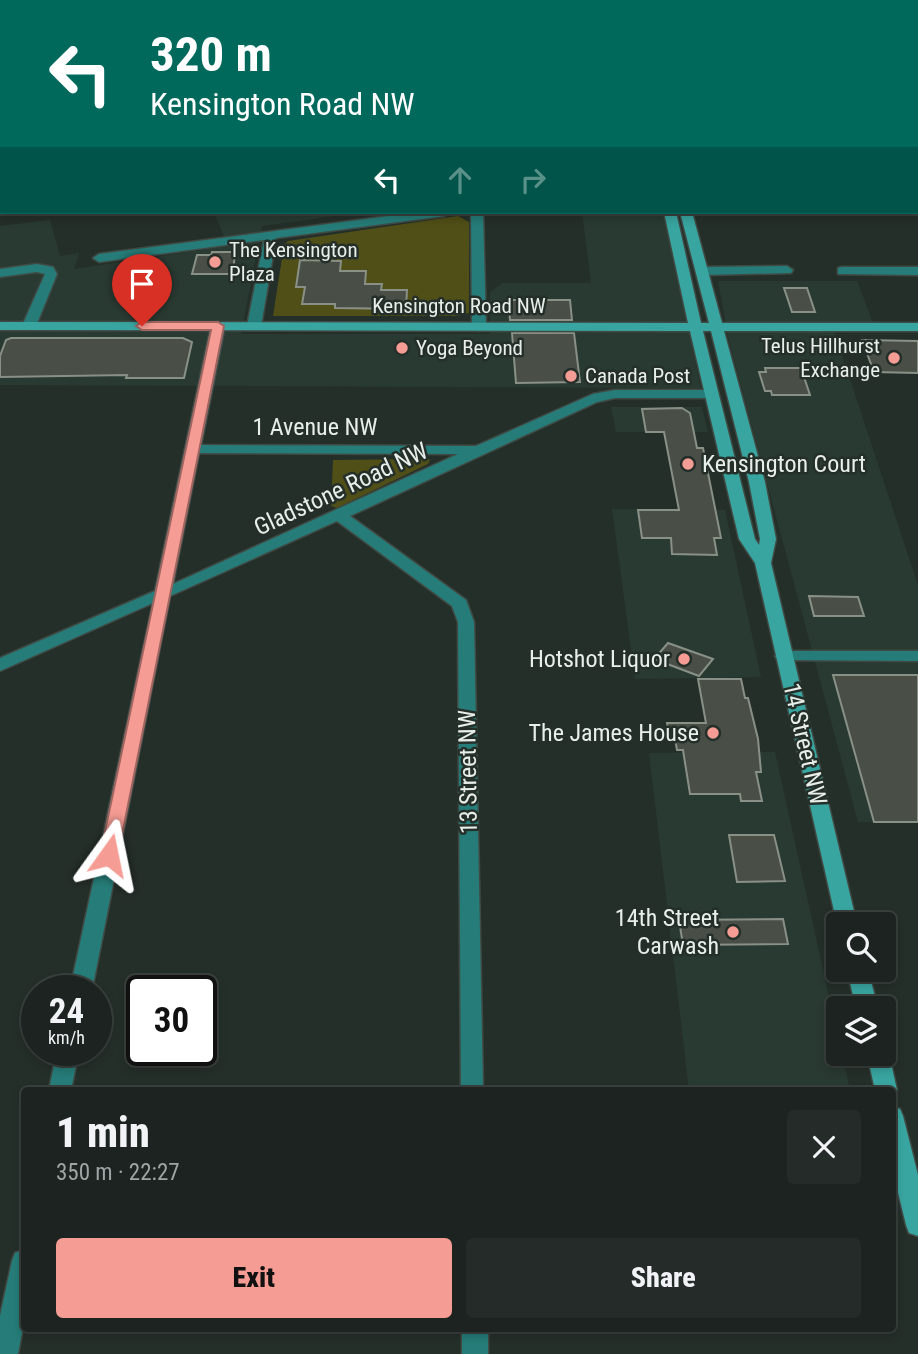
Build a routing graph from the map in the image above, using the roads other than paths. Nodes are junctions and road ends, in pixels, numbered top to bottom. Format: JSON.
{"nodes":[{"id":1,"x":429,"y":214,"type":"edge"},
{"id":2,"x":477,"y":214,"type":"edge"},
{"id":3,"x":670,"y":214,"type":"edge"},
{"id":4,"x":687,"y":214,"type":"edge"},
{"id":5,"x":271,"y":235,"type":"junction"},
{"id":6,"x":99,"y":258,"type":"dead end"},
{"id":7,"x":787,"y":270,"type":"dead end"},
{"id":8,"x":703,"y":271,"type":"junction"},
{"id":9,"x":842,"y":271,"type":"dead end"},
{"id":10,"x":918,"y":271,"type":"edge"},
{"id":11,"x":0,"y":273,"type":"edge"},
{"id":12,"x":0,"y":326,"type":"edge"},
{"id":13,"x":29,"y":326,"type":"junction"},
{"id":14,"x":218,"y":326,"type":"junction"},
{"id":15,"x":254,"y":326,"type":"junction"},
{"id":16,"x":479,"y":327,"type":"junction"},
{"id":17,"x":718,"y":327,"type":"junction"},
{"id":18,"x":918,"y":327,"type":"edge"},
{"id":19,"x":694,"y":328,"type":"junction"},
{"id":20,"x":709,"y":394,"type":"junction"},
{"id":21,"x":193,"y":449,"type":"junction"},
{"id":22,"x":478,"y":450,"type":"junction"},
{"id":23,"x":340,"y":516,"type":"junction"},
{"id":24,"x":763,"y":563,"type":"junction"},
{"id":25,"x":163,"y":596,"type":"junction"},
{"id":26,"x":784,"y":656,"type":"junction"},
{"id":27,"x":918,"y":656,"type":"edge"},
{"id":28,"x":0,"y":665,"type":"edge"},
{"id":29,"x":844,"y":912,"type":"edge"},
{"id":30,"x":84,"y":975,"type":"edge"},
{"id":31,"x":65,"y":1066,"type":"edge"},
{"id":32,"x":881,"y":1066,"type":"edge"},
{"id":33,"x":61,"y":1087,"type":"edge"},
{"id":34,"x":472,"y":1087,"type":"edge"},
{"id":35,"x":885,"y":1087,"type":"edge"},
{"id":36,"x":896,"y":1133,"type":"edge"},
{"id":37,"x":918,"y":1225,"type":"edge"},
{"id":38,"x":21,"y":1276,"type":"edge"},
{"id":39,"x":475,"y":1332,"type":"edge"},
{"id":40,"x":5,"y":1354,"type":"edge"},
{"id":41,"x":475,"y":1354,"type":"edge"}],
"edges":[{"from":1,"to":5,"type":"street"},
{"from":2,"to":16,"type":"street"},
{"from":3,"to":19,"type":"main road","name":"14 Street NW"},
{"from":4,"to":8,"type":"main road","name":"14 Street NW"},
{"from":5,"to":6,"type":"street"},
{"from":5,"to":15,"type":"street"},
{"from":7,"to":8,"type":"street"},
{"from":8,"to":17,"type":"main road","name":"14 Street NW"},
{"from":9,"to":10,"type":"street"},
{"from":11,"to":13,"type":"street"},
{"from":12,"to":13,"type":"main road","name":"Kensington Road NW"},
{"from":13,"to":14,"type":"main road","name":"Kensington Road NW"},
{"from":14,"to":15,"type":"main road","name":"Kensington Road NW"},
{"from":14,"to":21,"type":"street"},
{"from":15,"to":16,"type":"main road","name":"Kensington Road NW"},
{"from":16,"to":19,"type":"main road","name":"Kensington Road NW"},
{"from":17,"to":18,"type":"main road","name":"Kensington Road NW"},
{"from":17,"to":19,"type":"main road","name":"Kensington Road NW"},
{"from":17,"to":24,"type":"main road","name":"14 Street NW"},
{"from":19,"to":20,"type":"main road","name":"14 Street NW"},
{"from":20,"to":22,"type":"street","name":"Gladstone Road NW"},
{"from":20,"to":24,"type":"main road","name":"14 Street NW"},
{"from":21,"to":22,"type":"street","name":"1 Avenue NW"},
{"from":21,"to":25,"type":"street"},
{"from":22,"to":23,"type":"street","name":"Gladstone Road NW"},
{"from":23,"to":25,"type":"street","name":"Gladstone Road NW"},
{"from":23,"to":34,"type":"street","name":"13 Street NW"},
{"from":24,"to":26,"type":"main road","name":"14 Street NW"},
{"from":25,"to":28,"type":"street","name":"Gladstone Road NW"},
{"from":25,"to":30,"type":"street"},
{"from":26,"to":27,"type":"street"},
{"from":26,"to":29,"type":"main road","name":"14 Street NW"},
{"from":31,"to":33,"type":"street"},
{"from":32,"to":35,"type":"main road"},
{"from":36,"to":37,"type":"main road"},
{"from":38,"to":40,"type":"street"},
{"from":39,"to":41,"type":"street"}]}
